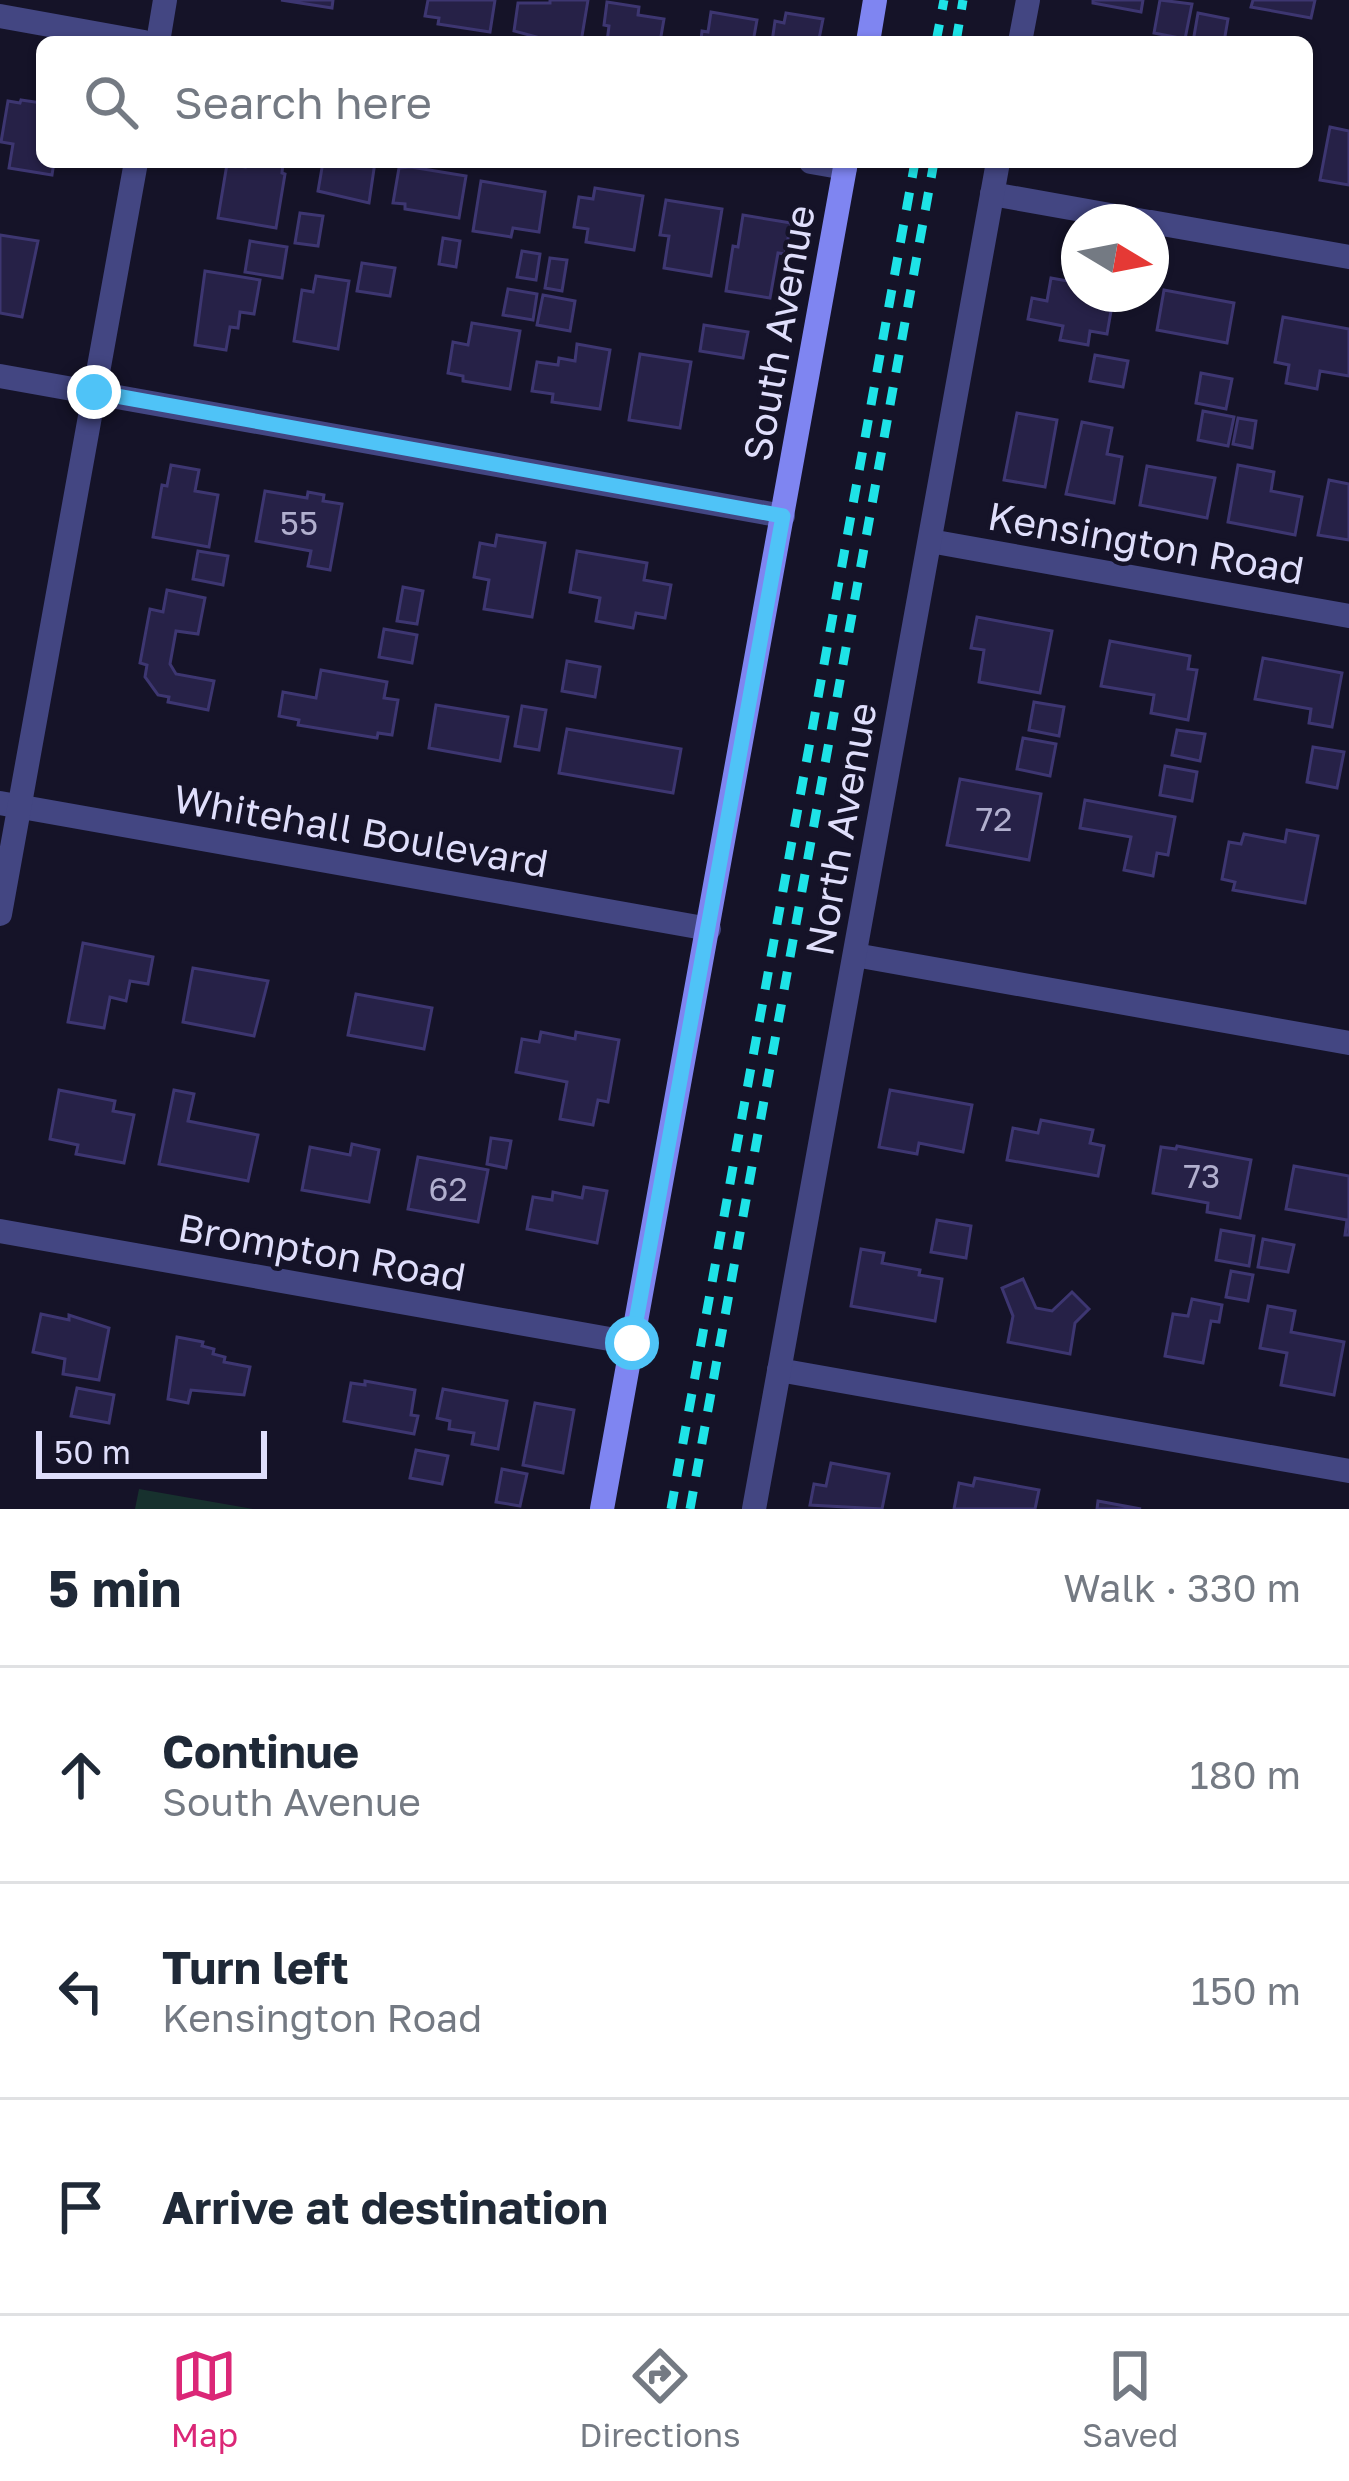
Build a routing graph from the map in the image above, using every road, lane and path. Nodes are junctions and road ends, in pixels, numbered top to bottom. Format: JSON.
{"nodes":[{"id":1,"x":165,"y":0,"type":"edge"},
{"id":2,"x":875,"y":0,"type":"edge"},
{"id":3,"x":1028,"y":0,"type":"edge"},
{"id":4,"x":0,"y":16,"type":"edge"},
{"id":5,"x":111,"y":36,"type":"edge"},
{"id":6,"x":159,"y":36,"type":"edge"},
{"id":7,"x":869,"y":36,"type":"edge"},
{"id":8,"x":1021,"y":36,"type":"edge"},
{"id":9,"x":135,"y":168,"type":"edge"},
{"id":10,"x":845,"y":168,"type":"edge"},
{"id":11,"x":997,"y":168,"type":"edge"},
{"id":12,"x":992,"y":194,"type":"junction"},
{"id":13,"x":1061,"y":206,"type":"edge"},
{"id":14,"x":1169,"y":225,"type":"edge"},
{"id":15,"x":1349,"y":257,"type":"edge"},
{"id":16,"x":0,"y":376,"type":"edge"},
{"id":17,"x":94,"y":392,"type":"junction"},
{"id":18,"x":783,"y":516,"type":"junction"},
{"id":19,"x":930,"y":541,"type":"junction"},
{"id":20,"x":1349,"y":616,"type":"edge"},
{"id":21,"x":10,"y":805,"type":"edge"},
{"id":22,"x":0,"y":914,"type":"edge"},
{"id":23,"x":709,"y":929,"type":"junction"},
{"id":24,"x":855,"y":955,"type":"junction"},
{"id":25,"x":1349,"y":1043,"type":"edge"},
{"id":26,"x":0,"y":1231,"type":"edge"},
{"id":27,"x":632,"y":1343,"type":"junction"},
{"id":28,"x":779,"y":1370,"type":"junction"},
{"id":29,"x":1349,"y":1471,"type":"edge"},
{"id":30,"x":602,"y":1509,"type":"edge"},
{"id":31,"x":754,"y":1509,"type":"edge"}],
"edges":[{"from":1,"to":6,"type":"street"},
{"from":2,"to":7,"type":"street"},
{"from":3,"to":8,"type":"street"},
{"from":4,"to":5,"type":"street"},
{"from":9,"to":17,"type":"street"},
{"from":10,"to":18,"type":"street","name":"South Avenue"},
{"from":11,"to":12,"type":"street","name":"North Avenue"},
{"from":12,"to":13,"type":"street"},
{"from":12,"to":19,"type":"street","name":"North Avenue"},
{"from":14,"to":15,"type":"street"},
{"from":16,"to":17,"type":"street"},
{"from":17,"to":18,"type":"street"},
{"from":17,"to":21,"type":"street"},
{"from":18,"to":23,"type":"street","name":"South Avenue"},
{"from":19,"to":20,"type":"street","name":"Kensington Road"},
{"from":19,"to":24,"type":"street","name":"North Avenue"},
{"from":21,"to":22,"type":"street"},
{"from":21,"to":23,"type":"street","name":"Whitehall Boulevard"},
{"from":23,"to":27,"type":"street","name":"South Avenue"},
{"from":24,"to":25,"type":"street"},
{"from":24,"to":28,"type":"street","name":"North Avenue"},
{"from":26,"to":27,"type":"street","name":"Brompton Road"},
{"from":27,"to":30,"type":"street","name":"South Avenue"},
{"from":28,"to":29,"type":"street"},
{"from":28,"to":31,"type":"street","name":"North Avenue"}]}
